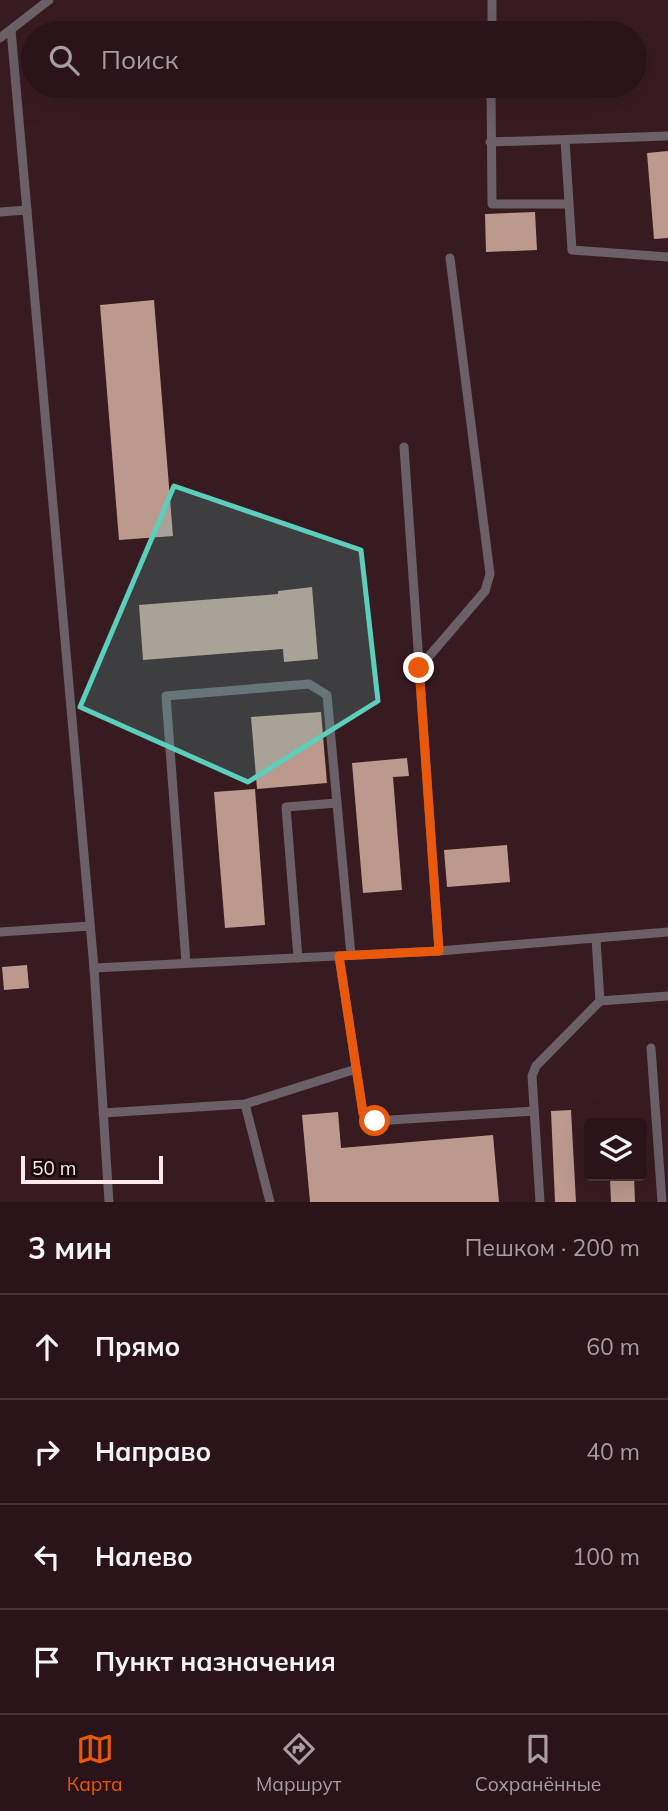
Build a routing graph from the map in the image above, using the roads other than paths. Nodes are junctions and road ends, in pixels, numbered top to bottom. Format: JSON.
{"nodes":[{"id":1,"x":49,"y":0,"type":"edge"},
{"id":2,"x":492,"y":0,"type":"edge"},
{"id":3,"x":22,"y":21,"type":"edge"},
{"id":4,"x":492,"y":21,"type":"edge"},
{"id":5,"x":21,"y":22,"type":"edge"},
{"id":6,"x":10,"y":30,"type":"junction"},
{"id":7,"x":0,"y":38,"type":"edge"},
{"id":8,"x":491,"y":98,"type":"edge"},
{"id":9,"x":668,"y":136,"type":"edge"},
{"id":10,"x":565,"y":140,"type":"junction"},
{"id":11,"x":490,"y":142,"type":"junction"},
{"id":12,"x":569,"y":204,"type":"junction"},
{"id":13,"x":27,"y":210,"type":"junction"},
{"id":14,"x":0,"y":212,"type":"edge"},
{"id":15,"x":668,"y":257,"type":"edge"},
{"id":16,"x":450,"y":258,"type":"dead end"},
{"id":17,"x":404,"y":447,"type":"dead end"},
{"id":18,"x":419,"y":668,"type":"junction"},
{"id":19,"x":337,"y":803,"type":"junction"},
{"id":20,"x":90,"y":926,"type":"junction"},
{"id":21,"x":0,"y":932,"type":"edge"},
{"id":22,"x":668,"y":932,"type":"edge"},
{"id":23,"x":596,"y":939,"type":"junction"},
{"id":24,"x":439,"y":951,"type":"junction"},
{"id":25,"x":351,"y":955,"type":"junction"},
{"id":26,"x":339,"y":956,"type":"junction"},
{"id":27,"x":298,"y":958,"type":"junction"},
{"id":28,"x":186,"y":963,"type":"junction"},
{"id":29,"x":94,"y":968,"type":"junction"},
{"id":30,"x":668,"y":996,"type":"edge"},
{"id":31,"x":600,"y":1001,"type":"junction"},
{"id":32,"x":651,"y":1048,"type":"dead end"},
{"id":33,"x":356,"y":1069,"type":"junction"},
{"id":34,"x":246,"y":1104,"type":"junction"},
{"id":35,"x":534,"y":1111,"type":"junction"},
{"id":36,"x":103,"y":1113,"type":"junction"},
{"id":37,"x":109,"y":1202,"type":"edge"},
{"id":38,"x":270,"y":1202,"type":"edge"},
{"id":39,"x":540,"y":1202,"type":"edge"},
{"id":40,"x":662,"y":1202,"type":"edge"}],
"edges":[{"from":1,"to":3,"type":"lane"},
{"from":2,"to":4,"type":"lane"},
{"from":5,"to":6,"type":"lane"},
{"from":6,"to":7,"type":"lane"},
{"from":6,"to":13,"type":"lane"},
{"from":8,"to":11,"type":"lane"},
{"from":9,"to":10,"type":"lane"},
{"from":10,"to":11,"type":"lane"},
{"from":10,"to":12,"type":"lane"},
{"from":11,"to":12,"type":"lane"},
{"from":12,"to":15,"type":"lane"},
{"from":13,"to":14,"type":"lane"},
{"from":13,"to":20,"type":"lane"},
{"from":16,"to":18,"type":"lane"},
{"from":17,"to":18,"type":"lane"},
{"from":18,"to":24,"type":"lane"},
{"from":19,"to":25,"type":"lane"},
{"from":19,"to":27,"type":"lane"},
{"from":19,"to":28,"type":"lane"},
{"from":20,"to":21,"type":"lane"},
{"from":20,"to":29,"type":"lane"},
{"from":22,"to":23,"type":"lane"},
{"from":23,"to":24,"type":"lane"},
{"from":23,"to":31,"type":"lane"},
{"from":24,"to":25,"type":"lane"},
{"from":25,"to":26,"type":"lane"},
{"from":26,"to":27,"type":"lane"},
{"from":26,"to":33,"type":"lane"},
{"from":27,"to":28,"type":"lane"},
{"from":28,"to":29,"type":"lane"},
{"from":29,"to":36,"type":"lane"},
{"from":30,"to":31,"type":"lane"},
{"from":31,"to":35,"type":"lane"},
{"from":32,"to":40,"type":"lane"},
{"from":33,"to":34,"type":"lane"},
{"from":33,"to":35,"type":"lane"},
{"from":34,"to":36,"type":"lane"},
{"from":34,"to":38,"type":"lane"},
{"from":35,"to":39,"type":"lane"},
{"from":36,"to":37,"type":"lane"}]}
